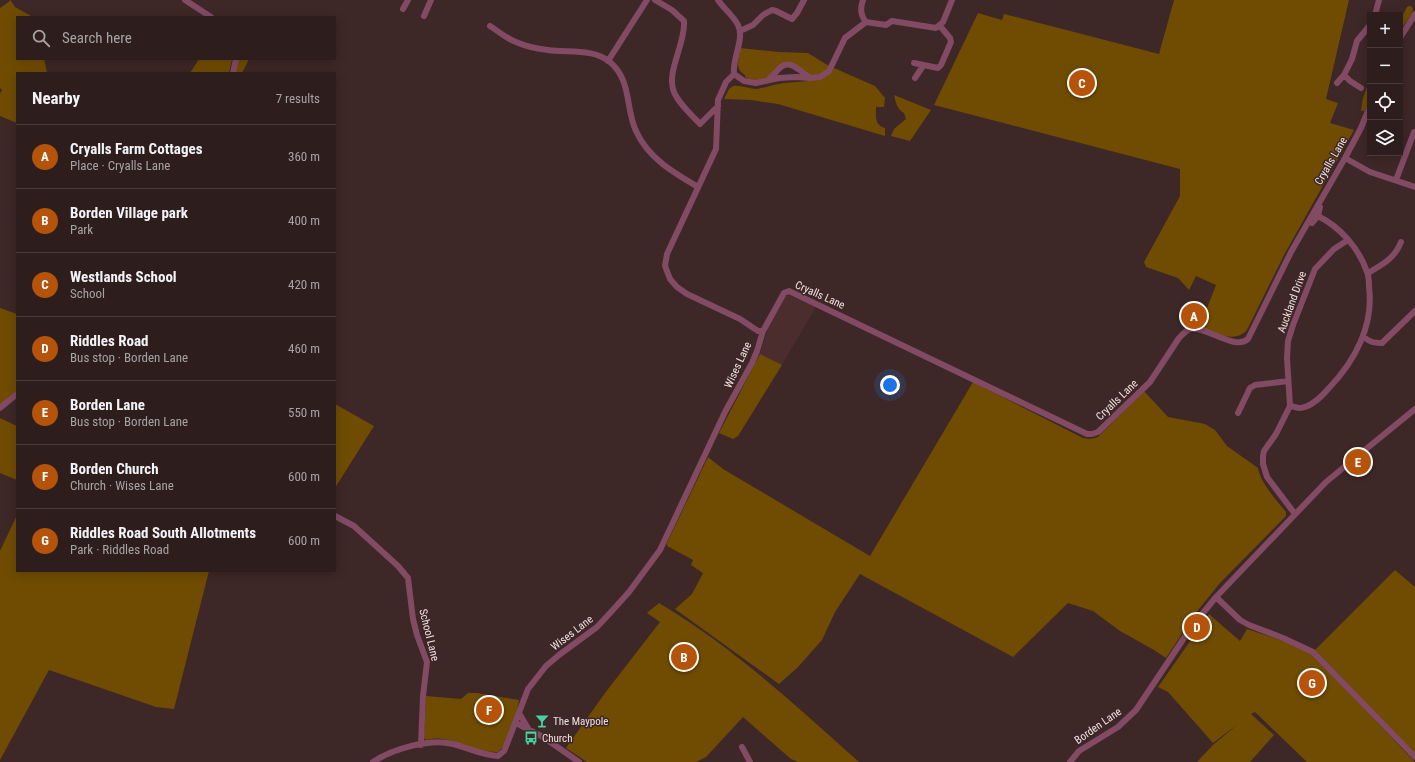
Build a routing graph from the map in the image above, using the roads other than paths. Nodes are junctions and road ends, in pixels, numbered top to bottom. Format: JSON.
{"nodes":[{"id":1,"x":185,"y":0,"type":"edge"},
{"id":2,"x":408,"y":0,"type":"edge"},
{"id":3,"x":431,"y":0,"type":"edge"},
{"id":4,"x":647,"y":0,"type":"edge"},
{"id":5,"x":655,"y":0,"type":"edge"},
{"id":6,"x":718,"y":0,"type":"edge"},
{"id":7,"x":804,"y":0,"type":"edge"},
{"id":8,"x":863,"y":0,"type":"edge"},
{"id":9,"x":952,"y":0,"type":"edge"},
{"id":10,"x":1379,"y":0,"type":"edge"},
{"id":11,"x":403,"y":9,"type":"dead end"},
{"id":12,"x":1376,"y":12,"type":"edge"},
{"id":13,"x":1415,"y":14,"type":"edge"},
{"id":14,"x":209,"y":16,"type":"edge"},
{"id":15,"x":424,"y":16,"type":"dead end"},
{"id":16,"x":866,"y":22,"type":"junction"},
{"id":17,"x":490,"y":26,"type":"dead end"},
{"id":18,"x":940,"y":26,"type":"junction"},
{"id":19,"x":1367,"y":29,"type":"edge"},
{"id":20,"x":740,"y":31,"type":"junction"},
{"id":21,"x":1403,"y":33,"type":"edge"},
{"id":22,"x":236,"y":60,"type":"edge"},
{"id":23,"x":608,"y":61,"type":"junction"},
{"id":24,"x":914,"y":63,"type":"dead end"},
{"id":25,"x":923,"y":66,"type":"junction"},
{"id":26,"x":233,"y":72,"type":"edge"},
{"id":27,"x":734,"y":74,"type":"junction"},
{"id":28,"x":1344,"y":75,"type":"junction"},
{"id":29,"x":810,"y":78,"type":"junction"},
{"id":30,"x":915,"y":78,"type":"dead end"},
{"id":31,"x":767,"y":81,"type":"junction"},
{"id":32,"x":1337,"y":83,"type":"dead end"},
{"id":33,"x":1361,"y":88,"type":"dead end"},
{"id":34,"x":718,"y":106,"type":"junction"},
{"id":35,"x":1367,"y":113,"type":"edge"},
{"id":36,"x":1414,"y":132,"type":"dead end"},
{"id":37,"x":1345,"y":158,"type":"junction"},
{"id":38,"x":1396,"y":180,"type":"junction"},
{"id":39,"x":698,"y":187,"type":"junction"},
{"id":40,"x":1415,"y":187,"type":"edge"},
{"id":41,"x":1320,"y":207,"type":"dead end"},
{"id":42,"x":1318,"y":216,"type":"junction"},
{"id":43,"x":1312,"y":223,"type":"dead end"},
{"id":44,"x":1348,"y":240,"type":"junction"},
{"id":45,"x":1401,"y":242,"type":"dead end"},
{"id":46,"x":1368,"y":273,"type":"junction"},
{"id":47,"x":1415,"y":311,"type":"edge"},
{"id":48,"x":763,"y":331,"type":"junction"},
{"id":49,"x":1363,"y":336,"type":"junction"},
{"id":50,"x":1288,"y":381,"type":"junction"},
{"id":51,"x":16,"y":395,"type":"edge"},
{"id":52,"x":1290,"y":406,"type":"junction"},
{"id":53,"x":0,"y":408,"type":"edge"},
{"id":54,"x":1415,"y":409,"type":"edge"},
{"id":55,"x":1238,"y":413,"type":"dead end"},
{"id":56,"x":1295,"y":514,"type":"junction"},
{"id":57,"x":336,"y":517,"type":"edge"},
{"id":58,"x":1216,"y":597,"type":"junction"},
{"id":59,"x":519,"y":713,"type":"junction"},
{"id":60,"x":516,"y":723,"type":"junction"},
{"id":61,"x":529,"y":730,"type":"junction"},
{"id":62,"x":421,"y":745,"type":"junction"},
{"id":63,"x":742,"y":748,"type":"dead end"},
{"id":64,"x":1415,"y":757,"type":"edge"},
{"id":65,"x":373,"y":762,"type":"edge"},
{"id":66,"x":579,"y":762,"type":"edge"},
{"id":67,"x":750,"y":762,"type":"edge"},
{"id":68,"x":1070,"y":762,"type":"edge"}],
"edges":[{"from":1,"to":14,"type":"street"},
{"from":2,"to":11,"type":"street"},
{"from":3,"to":15,"type":"street"},
{"from":4,"to":23,"type":"street"},
{"from":5,"to":34,"type":"street"},
{"from":6,"to":20,"type":"street"},
{"from":7,"to":20,"type":"street"},
{"from":8,"to":16,"type":"street"},
{"from":9,"to":18,"type":"street"},
{"from":10,"to":12,"type":"street"},
{"from":13,"to":21,"type":"street"},
{"from":16,"to":18,"type":"street"},
{"from":16,"to":29,"type":"street"},
{"from":17,"to":23,"type":"street"},
{"from":18,"to":25,"type":"street"},
{"from":19,"to":28,"type":"street"},
{"from":20,"to":27,"type":"street"},
{"from":22,"to":26,"type":"street"},
{"from":23,"to":39,"type":"street"},
{"from":24,"to":25,"type":"street"},
{"from":25,"to":30,"type":"street"},
{"from":27,"to":31,"type":"street"},
{"from":27,"to":34,"type":"street","name":"Wises Lane"},
{"from":28,"to":32,"type":"street"},
{"from":28,"to":33,"type":"street"},
{"from":29,"to":31,"type":"street"},
{"from":29,"to":31,"type":"street"},
{"from":34,"to":39,"type":"street","name":"Wises Lane"},
{"from":35,"to":37,"type":"street","name":"Cryalls Lane"},
{"from":36,"to":38,"type":"street"},
{"from":37,"to":38,"type":"street"},
{"from":37,"to":48,"type":"street","name":"Cryalls Lane"},
{"from":38,"to":40,"type":"street"},
{"from":39,"to":48,"type":"street","name":"Wises Lane"},
{"from":41,"to":42,"type":"street"},
{"from":42,"to":43,"type":"street"},
{"from":42,"to":44,"type":"street"},
{"from":44,"to":46,"type":"street"},
{"from":44,"to":50,"type":"street","name":"Auckland Drive"},
{"from":45,"to":46,"type":"street"},
{"from":46,"to":49,"type":"street"},
{"from":47,"to":49,"type":"street"},
{"from":48,"to":59,"type":"street","name":"Wises Lane"},
{"from":49,"to":52,"type":"street"},
{"from":50,"to":52,"type":"street","name":"Auckland Drive"},
{"from":50,"to":55,"type":"street"},
{"from":51,"to":53,"type":"street"},
{"from":52,"to":56,"type":"street"},
{"from":54,"to":56,"type":"street","name":"Borden Lane"},
{"from":56,"to":58,"type":"street","name":"Borden Lane"},
{"from":57,"to":62,"type":"street","name":"School Lane"},
{"from":58,"to":64,"type":"street"},
{"from":58,"to":68,"type":"street","name":"Borden Lane"},
{"from":59,"to":60,"type":"street","name":"Wises Lane"},
{"from":59,"to":61,"type":"street"},
{"from":60,"to":61,"type":"street"},
{"from":60,"to":62,"type":"street","name":"Wises Lane"},
{"from":61,"to":66,"type":"street"},
{"from":62,"to":65,"type":"street"},
{"from":63,"to":67,"type":"street"}]}
